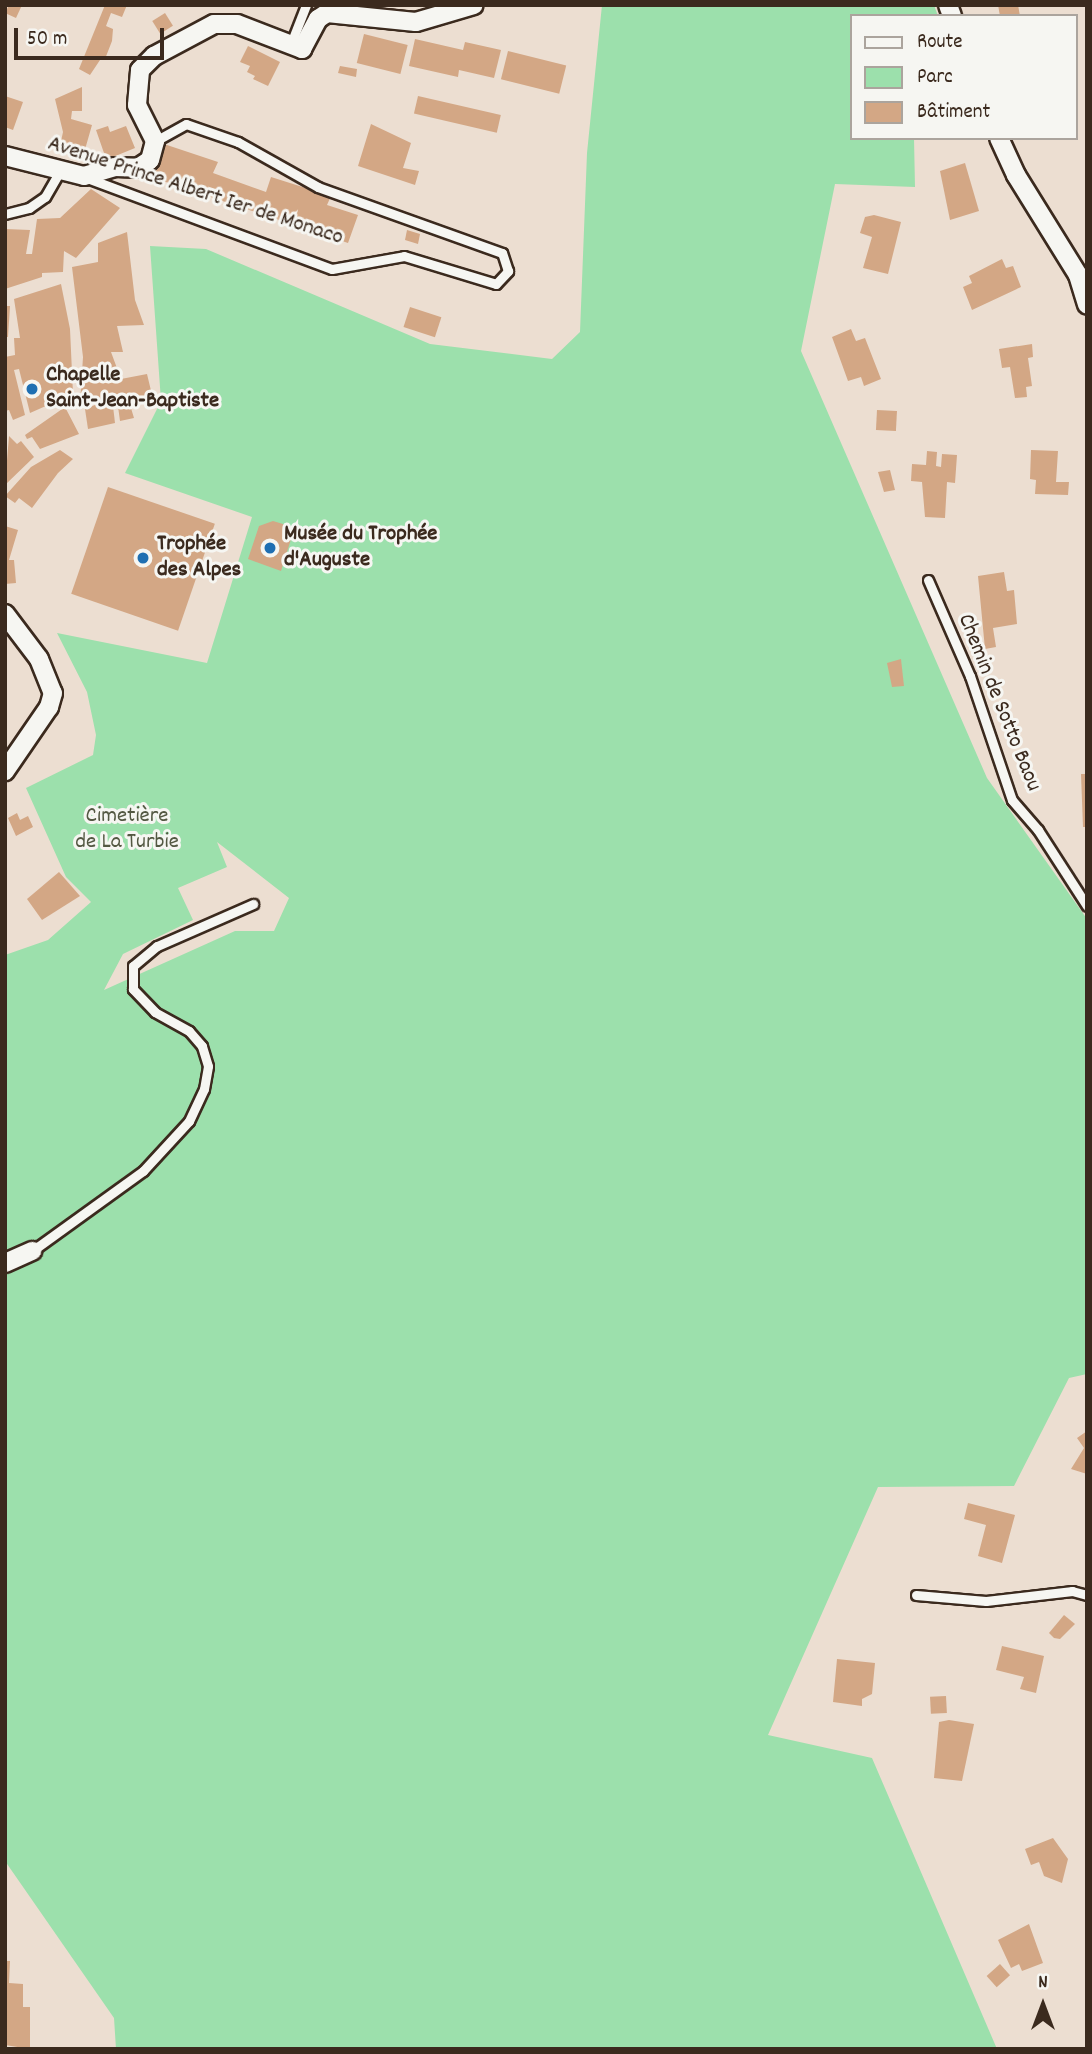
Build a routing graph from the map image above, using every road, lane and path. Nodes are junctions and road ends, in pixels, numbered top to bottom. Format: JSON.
{"nodes":[{"id":1,"x":306,"y":5,"type":"edge"},
{"id":2,"x":474,"y":5,"type":"edge"},
{"id":3,"x":289,"y":48,"type":"junction"},
{"id":4,"x":1000,"y":140,"type":"edge"},
{"id":5,"x":155,"y":141,"type":"junction"},
{"id":6,"x":5,"y":156,"type":"edge"},
{"id":7,"x":59,"y":173,"type":"junction"},
{"id":8,"x":83,"y":176,"type":"junction"},
{"id":9,"x":5,"y":214,"type":"edge"},
{"id":10,"x":1087,"y":305,"type":"edge"},
{"id":11,"x":928,"y":580,"type":"dead end"},
{"id":12,"x":5,"y":614,"type":"edge"},
{"id":13,"x":5,"y":772,"type":"edge"},
{"id":14,"x":253,"y":904,"type":"dead end"},
{"id":15,"x":1087,"y":906,"type":"edge"},
{"id":16,"x":32,"y":1251,"type":"joint"},
{"id":17,"x":5,"y":1263,"type":"edge"},
{"id":18,"x":916,"y":1595,"type":"dead end"},
{"id":19,"x":1087,"y":1595,"type":"edge"}],
"edges":[{"from":1,"to":3,"type":"lane"},
{"from":2,"to":3,"type":"street"},
{"from":3,"to":5,"type":"street"},
{"from":4,"to":10,"type":"street"},
{"from":5,"to":8,"type":"street"},
{"from":5,"to":8,"type":"lane","name":"Avenue Prince Albert Ier de Monaco"},
{"from":6,"to":7,"type":"street","name":"Avenue Prince Albert Ier de Monaco"},
{"from":7,"to":8,"type":"street","name":"Avenue Prince Albert Ier de Monaco"},
{"from":7,"to":9,"type":"lane"},
{"from":11,"to":15,"type":"lane","name":"Chemin de Sotto Baou"},
{"from":12,"to":13,"type":"street"},
{"from":14,"to":16,"type":"lane"},
{"from":16,"to":17,"type":"street"},
{"from":18,"to":19,"type":"lane"}]}
